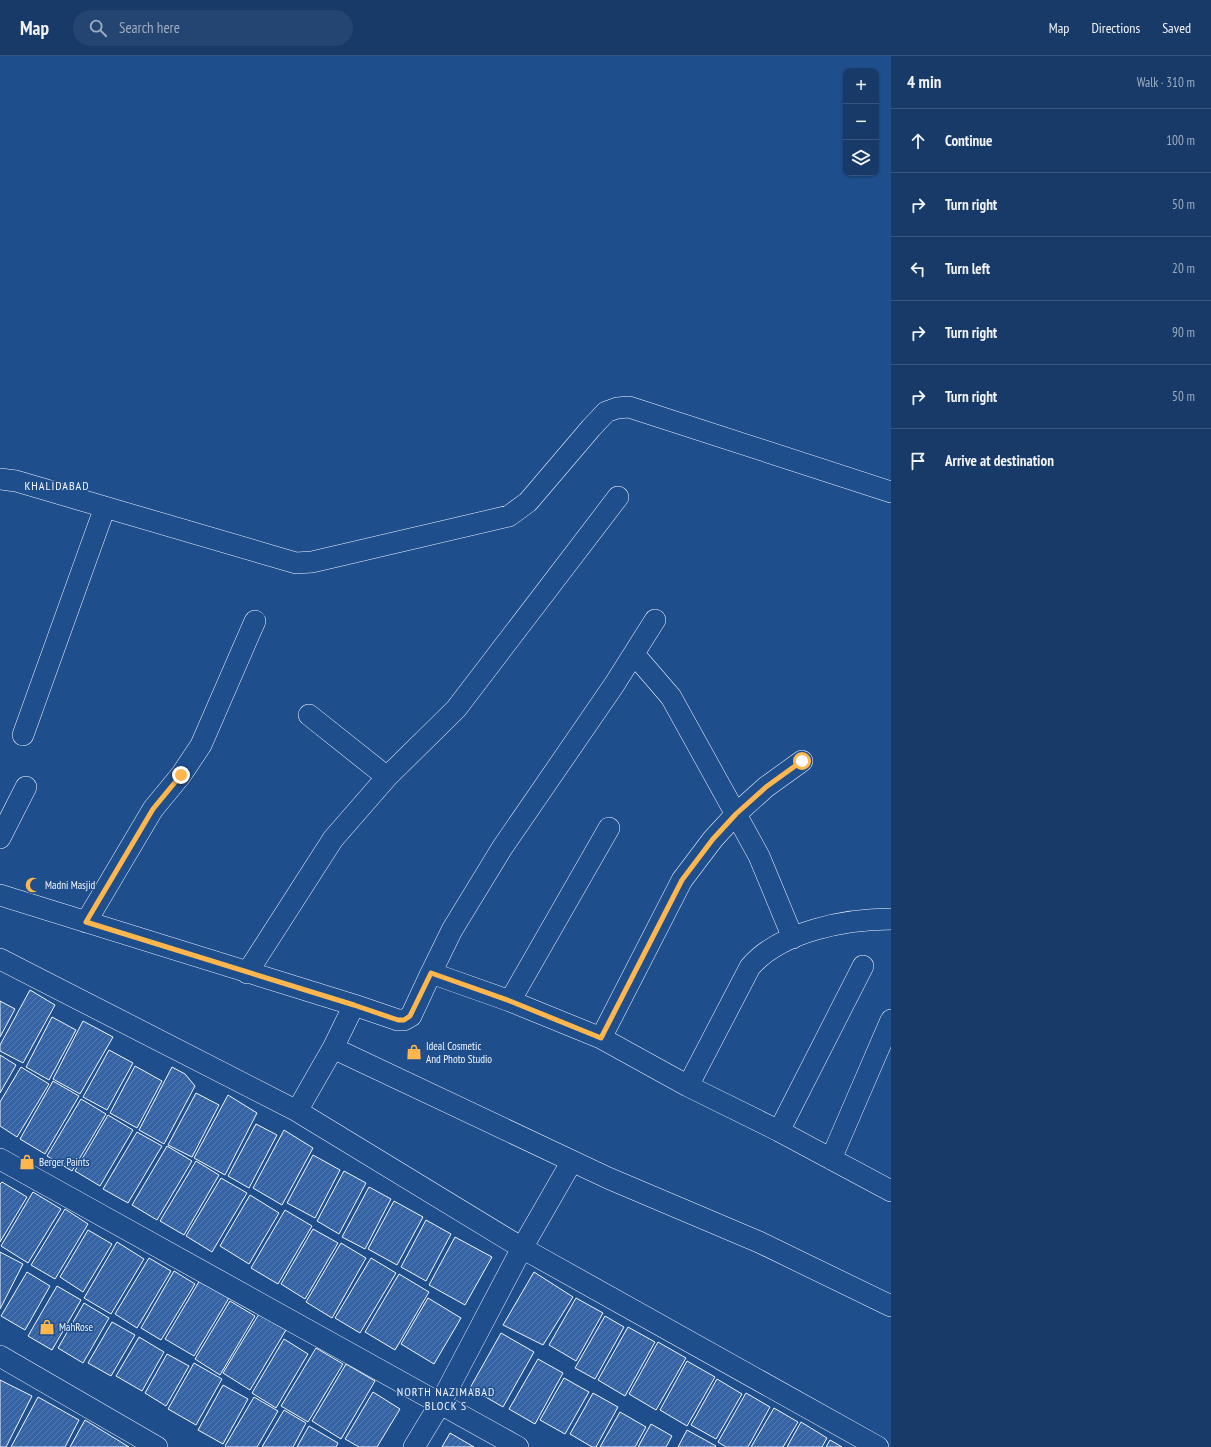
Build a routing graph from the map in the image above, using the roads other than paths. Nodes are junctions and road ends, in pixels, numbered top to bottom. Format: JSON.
{"nodes":[{"id":1,"x":0,"y":479,"type":"edge"},
{"id":2,"x":891,"y":492,"type":"edge"},
{"id":3,"x":618,"y":497,"type":"dead end"},
{"id":4,"x":105,"y":507,"type":"junction"},
{"id":5,"x":655,"y":620,"type":"dead end"},
{"id":6,"x":255,"y":621,"type":"dead end"},
{"id":7,"x":634,"y":654,"type":"junction"},
{"id":8,"x":309,"y":715,"type":"dead end"},
{"id":9,"x":23,"y":735,"type":"dead end"},
{"id":10,"x":802,"y":761,"type":"dead end"},
{"id":11,"x":387,"y":777,"type":"junction"},
{"id":12,"x":26,"y":787,"type":"dead end"},
{"id":13,"x":736,"y":814,"type":"junction"},
{"id":14,"x":609,"y":828,"type":"dead end"},
{"id":15,"x":0,"y":838,"type":"edge"},
{"id":16,"x":0,"y":895,"type":"edge"},
{"id":17,"x":891,"y":919,"type":"edge"},
{"id":18,"x":86,"y":922,"type":"junction"},
{"id":19,"x":793,"y":938,"type":"junction"},
{"id":20,"x":0,"y":959,"type":"edge"},
{"id":21,"x":863,"y":966,"type":"dead end"},
{"id":22,"x":247,"y":973,"type":"junction"},
{"id":23,"x":431,"y":973,"type":"junction"},
{"id":24,"x":510,"y":1001,"type":"junction"},
{"id":25,"x":354,"y":1005,"type":"junction"},
{"id":26,"x":891,"y":1020,"type":"edge"},
{"id":27,"x":601,"y":1038,"type":"junction"},
{"id":28,"x":333,"y":1048,"type":"junction"},
{"id":29,"x":688,"y":1086,"type":"junction"},
{"id":30,"x":297,"y":1111,"type":"junction"},
{"id":31,"x":779,"y":1131,"type":"junction"},
{"id":32,"x":0,"y":1159,"type":"edge"},
{"id":33,"x":831,"y":1159,"type":"junction"},
{"id":34,"x":572,"y":1161,"type":"junction"},
{"id":35,"x":891,"y":1191,"type":"edge"},
{"id":36,"x":522,"y":1248,"type":"junction"},
{"id":37,"x":891,"y":1306,"type":"edge"},
{"id":38,"x":0,"y":1356,"type":"edge"},
{"id":39,"x":440,"y":1404,"type":"junction"},
{"id":40,"x":157,"y":1447,"type":"edge"},
{"id":41,"x":414,"y":1447,"type":"edge"},
{"id":42,"x":518,"y":1447,"type":"edge"},
{"id":43,"x":878,"y":1447,"type":"edge"}],
"edges":[{"from":1,"to":4,"type":"street"},
{"from":2,"to":4,"type":"street"},
{"from":3,"to":11,"type":"street"},
{"from":4,"to":9,"type":"street"},
{"from":5,"to":7,"type":"street"},
{"from":6,"to":18,"type":"street"},
{"from":7,"to":13,"type":"street"},
{"from":7,"to":23,"type":"street"},
{"from":8,"to":11,"type":"street"},
{"from":10,"to":13,"type":"street"},
{"from":11,"to":22,"type":"street"},
{"from":12,"to":15,"type":"street"},
{"from":13,"to":19,"type":"street"},
{"from":13,"to":27,"type":"street"},
{"from":14,"to":24,"type":"street"},
{"from":16,"to":18,"type":"street"},
{"from":17,"to":19,"type":"street"},
{"from":18,"to":22,"type":"street"},
{"from":19,"to":29,"type":"street"},
{"from":20,"to":30,"type":"street"},
{"from":21,"to":31,"type":"street"},
{"from":22,"to":25,"type":"street"},
{"from":23,"to":24,"type":"street"},
{"from":23,"to":25,"type":"street"},
{"from":24,"to":27,"type":"street"},
{"from":25,"to":28,"type":"street"},
{"from":26,"to":33,"type":"street"},
{"from":27,"to":29,"type":"street"},
{"from":28,"to":30,"type":"street"},
{"from":28,"to":34,"type":"street"},
{"from":29,"to":31,"type":"street"},
{"from":30,"to":36,"type":"street"},
{"from":31,"to":33,"type":"street"},
{"from":32,"to":39,"type":"street"},
{"from":33,"to":35,"type":"street"},
{"from":34,"to":36,"type":"street"},
{"from":34,"to":37,"type":"street"},
{"from":36,"to":39,"type":"street"},
{"from":36,"to":43,"type":"street"},
{"from":38,"to":40,"type":"street"},
{"from":39,"to":41,"type":"street"},
{"from":39,"to":42,"type":"street"}]}
